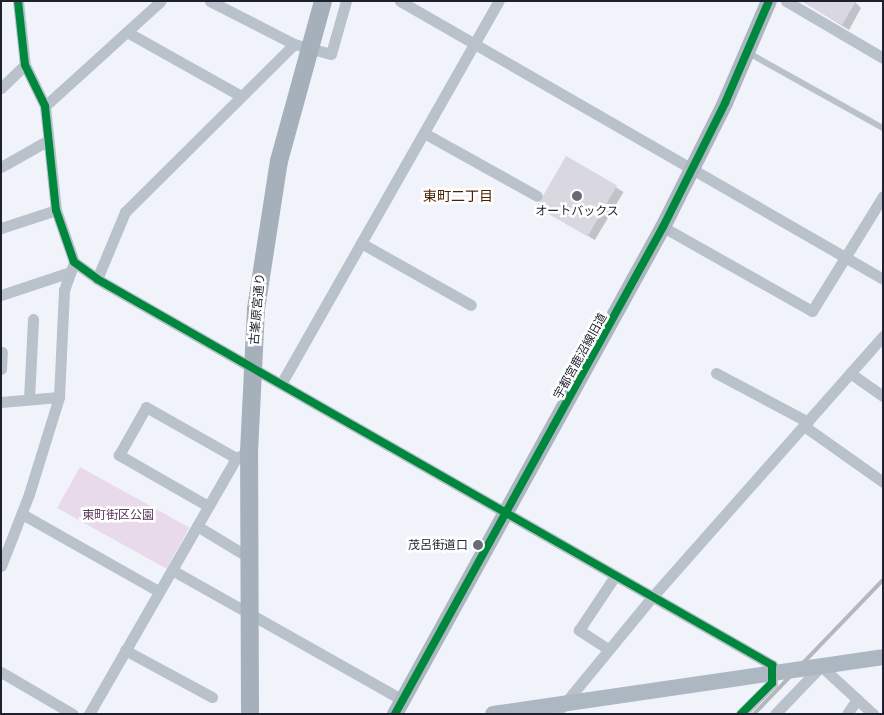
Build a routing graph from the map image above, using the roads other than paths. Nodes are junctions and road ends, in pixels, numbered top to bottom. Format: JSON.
{"nodes":[{"id":1,"x":18,"y":1,"type":"edge"},
{"id":2,"x":161,"y":1,"type":"edge"},
{"id":3,"x":210,"y":1,"type":"edge"},
{"id":4,"x":323,"y":1,"type":"edge"},
{"id":5,"x":346,"y":1,"type":"edge"},
{"id":6,"x":400,"y":1,"type":"edge"},
{"id":7,"x":499,"y":1,"type":"edge"},
{"id":8,"x":769,"y":1,"type":"edge"},
{"id":9,"x":786,"y":1,"type":"edge"},
{"id":10,"x":127,"y":32,"type":"junction"},
{"id":11,"x":475,"y":44,"type":"junction"},
{"id":12,"x":302,"y":45,"type":"junction"},
{"id":13,"x":747,"y":52,"type":"junction"},
{"id":14,"x":883,"y":58,"type":"edge"},
{"id":15,"x":26,"y":65,"type":"junction"},
{"id":16,"x":1,"y":88,"type":"edge"},
{"id":17,"x":241,"y":96,"type":"junction"},
{"id":18,"x":45,"y":106,"type":"junction"},
{"id":19,"x":883,"y":128,"type":"edge"},
{"id":20,"x":424,"y":133,"type":"junction"},
{"id":21,"x":48,"y":141,"type":"junction"},
{"id":22,"x":1,"y":167,"type":"edge"},
{"id":23,"x":694,"y":168,"type":"junction"},
{"id":24,"x":536,"y":196,"type":"dead end"},
{"id":25,"x":883,"y":196,"type":"edge"},
{"id":26,"x":56,"y":210,"type":"junction"},
{"id":27,"x":663,"y":227,"type":"junction"},
{"id":28,"x":1,"y":228,"type":"edge"},
{"id":29,"x":361,"y":243,"type":"junction"},
{"id":30,"x":845,"y":258,"type":"junction"},
{"id":31,"x":72,"y":267,"type":"junction"},
{"id":32,"x":883,"y":278,"type":"edge"},
{"id":33,"x":97,"y":280,"type":"junction"},
{"id":34,"x":1,"y":295,"type":"edge"},
{"id":35,"x":471,"y":305,"type":"dead end"},
{"id":36,"x":32,"y":319,"type":"dead end"},
{"id":37,"x":883,"y":336,"type":"edge"},
{"id":38,"x":2,"y":352,"type":"edge"},
{"id":39,"x":252,"y":366,"type":"junction"},
{"id":40,"x":1,"y":369,"type":"edge"},
{"id":41,"x":716,"y":373,"type":"dead end"},
{"id":42,"x":850,"y":373,"type":"junction"},
{"id":43,"x":281,"y":384,"type":"junction"},
{"id":44,"x":883,"y":396,"type":"edge"},
{"id":45,"x":59,"y":397,"type":"junction"},
{"id":46,"x":29,"y":399,"type":"junction"},
{"id":47,"x":1,"y":402,"type":"edge"},
{"id":48,"x":806,"y":424,"type":"junction"},
{"id":49,"x":243,"y":455,"type":"junction"},
{"id":50,"x":883,"y":482,"type":"edge"},
{"id":51,"x":208,"y":506,"type":"junction"},
{"id":52,"x":506,"y":512,"type":"junction"},
{"id":53,"x":22,"y":514,"type":"junction"},
{"id":54,"x":197,"y":526,"type":"junction"},
{"id":55,"x":5,"y":548,"type":"edge"},
{"id":56,"x":250,"y":558,"type":"junction"},
{"id":57,"x":1,"y":566,"type":"edge"},
{"id":58,"x":172,"y":570,"type":"junction"},
{"id":59,"x":615,"y":576,"type":"junction"},
{"id":60,"x":158,"y":591,"type":"junction"},
{"id":61,"x":653,"y":596,"type":"junction"},
{"id":62,"x":250,"y":614,"type":"junction"},
{"id":63,"x":608,"y":649,"type":"junction"},
{"id":64,"x":124,"y":650,"type":"junction"},
{"id":65,"x":883,"y":657,"type":"edge"},
{"id":66,"x":821,"y":666,"type":"junction"},
{"id":67,"x":1,"y":672,"type":"edge"},
{"id":68,"x":774,"y":672,"type":"junction"},
{"id":69,"x":212,"y":697,"type":"dead end"},
{"id":70,"x":857,"y":699,"type":"junction"},
{"id":71,"x":399,"y":707,"type":"edge"},
{"id":72,"x":559,"y":710,"type":"edge"},
{"id":73,"x":73,"y":714,"type":"edge"},
{"id":74,"x":90,"y":714,"type":"edge"},
{"id":75,"x":250,"y":714,"type":"edge"},
{"id":76,"x":493,"y":714,"type":"edge"},
{"id":77,"x":741,"y":714,"type":"edge"},
{"id":78,"x":775,"y":714,"type":"edge"},
{"id":79,"x":847,"y":714,"type":"edge"},
{"id":80,"x":873,"y":714,"type":"edge"}],
"edges":[{"from":1,"to":15,"type":"street"},
{"from":2,"to":10,"type":"street"},
{"from":3,"to":12,"type":"street"},
{"from":4,"to":12,"type":"main road","name":"古峯原宮通り"},
{"from":5,"to":12,"type":"street"},
{"from":6,"to":11,"type":"street"},
{"from":7,"to":11,"type":"street"},
{"from":8,"to":13,"type":"street","name":"宇都宮鹿沼線旧道"},
{"from":9,"to":14,"type":"street"},
{"from":10,"to":17,"type":"street"},
{"from":10,"to":18,"type":"street"},
{"from":11,"to":20,"type":"street"},
{"from":11,"to":23,"type":"street"},
{"from":12,"to":17,"type":"street"},
{"from":12,"to":39,"type":"main road","name":"古峯原宮通り"},
{"from":13,"to":19,"type":"lane"},
{"from":13,"to":23,"type":"street","name":"宇都宮鹿沼線旧道"},
{"from":15,"to":16,"type":"street"},
{"from":15,"to":18,"type":"street"},
{"from":17,"to":33,"type":"street"},
{"from":18,"to":21,"type":"street"},
{"from":20,"to":24,"type":"street"},
{"from":20,"to":29,"type":"street"},
{"from":21,"to":22,"type":"street"},
{"from":21,"to":26,"type":"street"},
{"from":23,"to":27,"type":"street","name":"宇都宮鹿沼線旧道"},
{"from":23,"to":30,"type":"street"},
{"from":25,"to":30,"type":"street"},
{"from":26,"to":28,"type":"street"},
{"from":26,"to":31,"type":"street"},
{"from":27,"to":30,"type":"street"},
{"from":27,"to":52,"type":"street","name":"宇都宮鹿沼線旧道"},
{"from":29,"to":35,"type":"street"},
{"from":29,"to":43,"type":"street"},
{"from":30,"to":32,"type":"street"},
{"from":31,"to":33,"type":"street"},
{"from":31,"to":34,"type":"street"},
{"from":31,"to":45,"type":"street"},
{"from":33,"to":39,"type":"street"},
{"from":36,"to":46,"type":"street"},
{"from":37,"to":42,"type":"street"},
{"from":38,"to":40,"type":"street"},
{"from":39,"to":43,"type":"street"},
{"from":39,"to":49,"type":"main road","name":"古峯原宮通り"},
{"from":41,"to":48,"type":"street"},
{"from":42,"to":44,"type":"street"},
{"from":42,"to":48,"type":"street"},
{"from":43,"to":52,"type":"street"},
{"from":45,"to":46,"type":"street"},
{"from":45,"to":53,"type":"street"},
{"from":46,"to":47,"type":"street"},
{"from":48,"to":50,"type":"street"},
{"from":48,"to":61,"type":"street"},
{"from":49,"to":51,"type":"street"},
{"from":49,"to":51,"type":"street"},
{"from":49,"to":56,"type":"main road","name":"古峯原宮通り"},
{"from":51,"to":54,"type":"street"},
{"from":52,"to":59,"type":"street"},
{"from":52,"to":71,"type":"street","name":"宇都宮鹿沼線旧道"},
{"from":53,"to":55,"type":"street"},
{"from":53,"to":60,"type":"street"},
{"from":54,"to":56,"type":"street"},
{"from":54,"to":58,"type":"street"},
{"from":55,"to":57,"type":"street"},
{"from":56,"to":62,"type":"main road","name":"古峯原宮通り"},
{"from":58,"to":60,"type":"street"},
{"from":58,"to":62,"type":"street"},
{"from":59,"to":61,"type":"street"},
{"from":59,"to":63,"type":"street"},
{"from":60,"to":64,"type":"street"},
{"from":61,"to":63,"type":"street"},
{"from":61,"to":68,"type":"street"},
{"from":62,"to":71,"type":"street"},
{"from":62,"to":75,"type":"main road","name":"古峯原宮通り"},
{"from":63,"to":72,"type":"street"},
{"from":64,"to":69,"type":"street"},
{"from":64,"to":74,"type":"street"},
{"from":65,"to":66,"type":"street"},
{"from":66,"to":68,"type":"street"},
{"from":66,"to":70,"type":"street"},
{"from":66,"to":78,"type":"street"},
{"from":67,"to":73,"type":"street"},
{"from":68,"to":72,"type":"street"},
{"from":68,"to":77,"type":"street"},
{"from":70,"to":79,"type":"street"},
{"from":70,"to":80,"type":"street"},
{"from":72,"to":76,"type":"street"}]}
